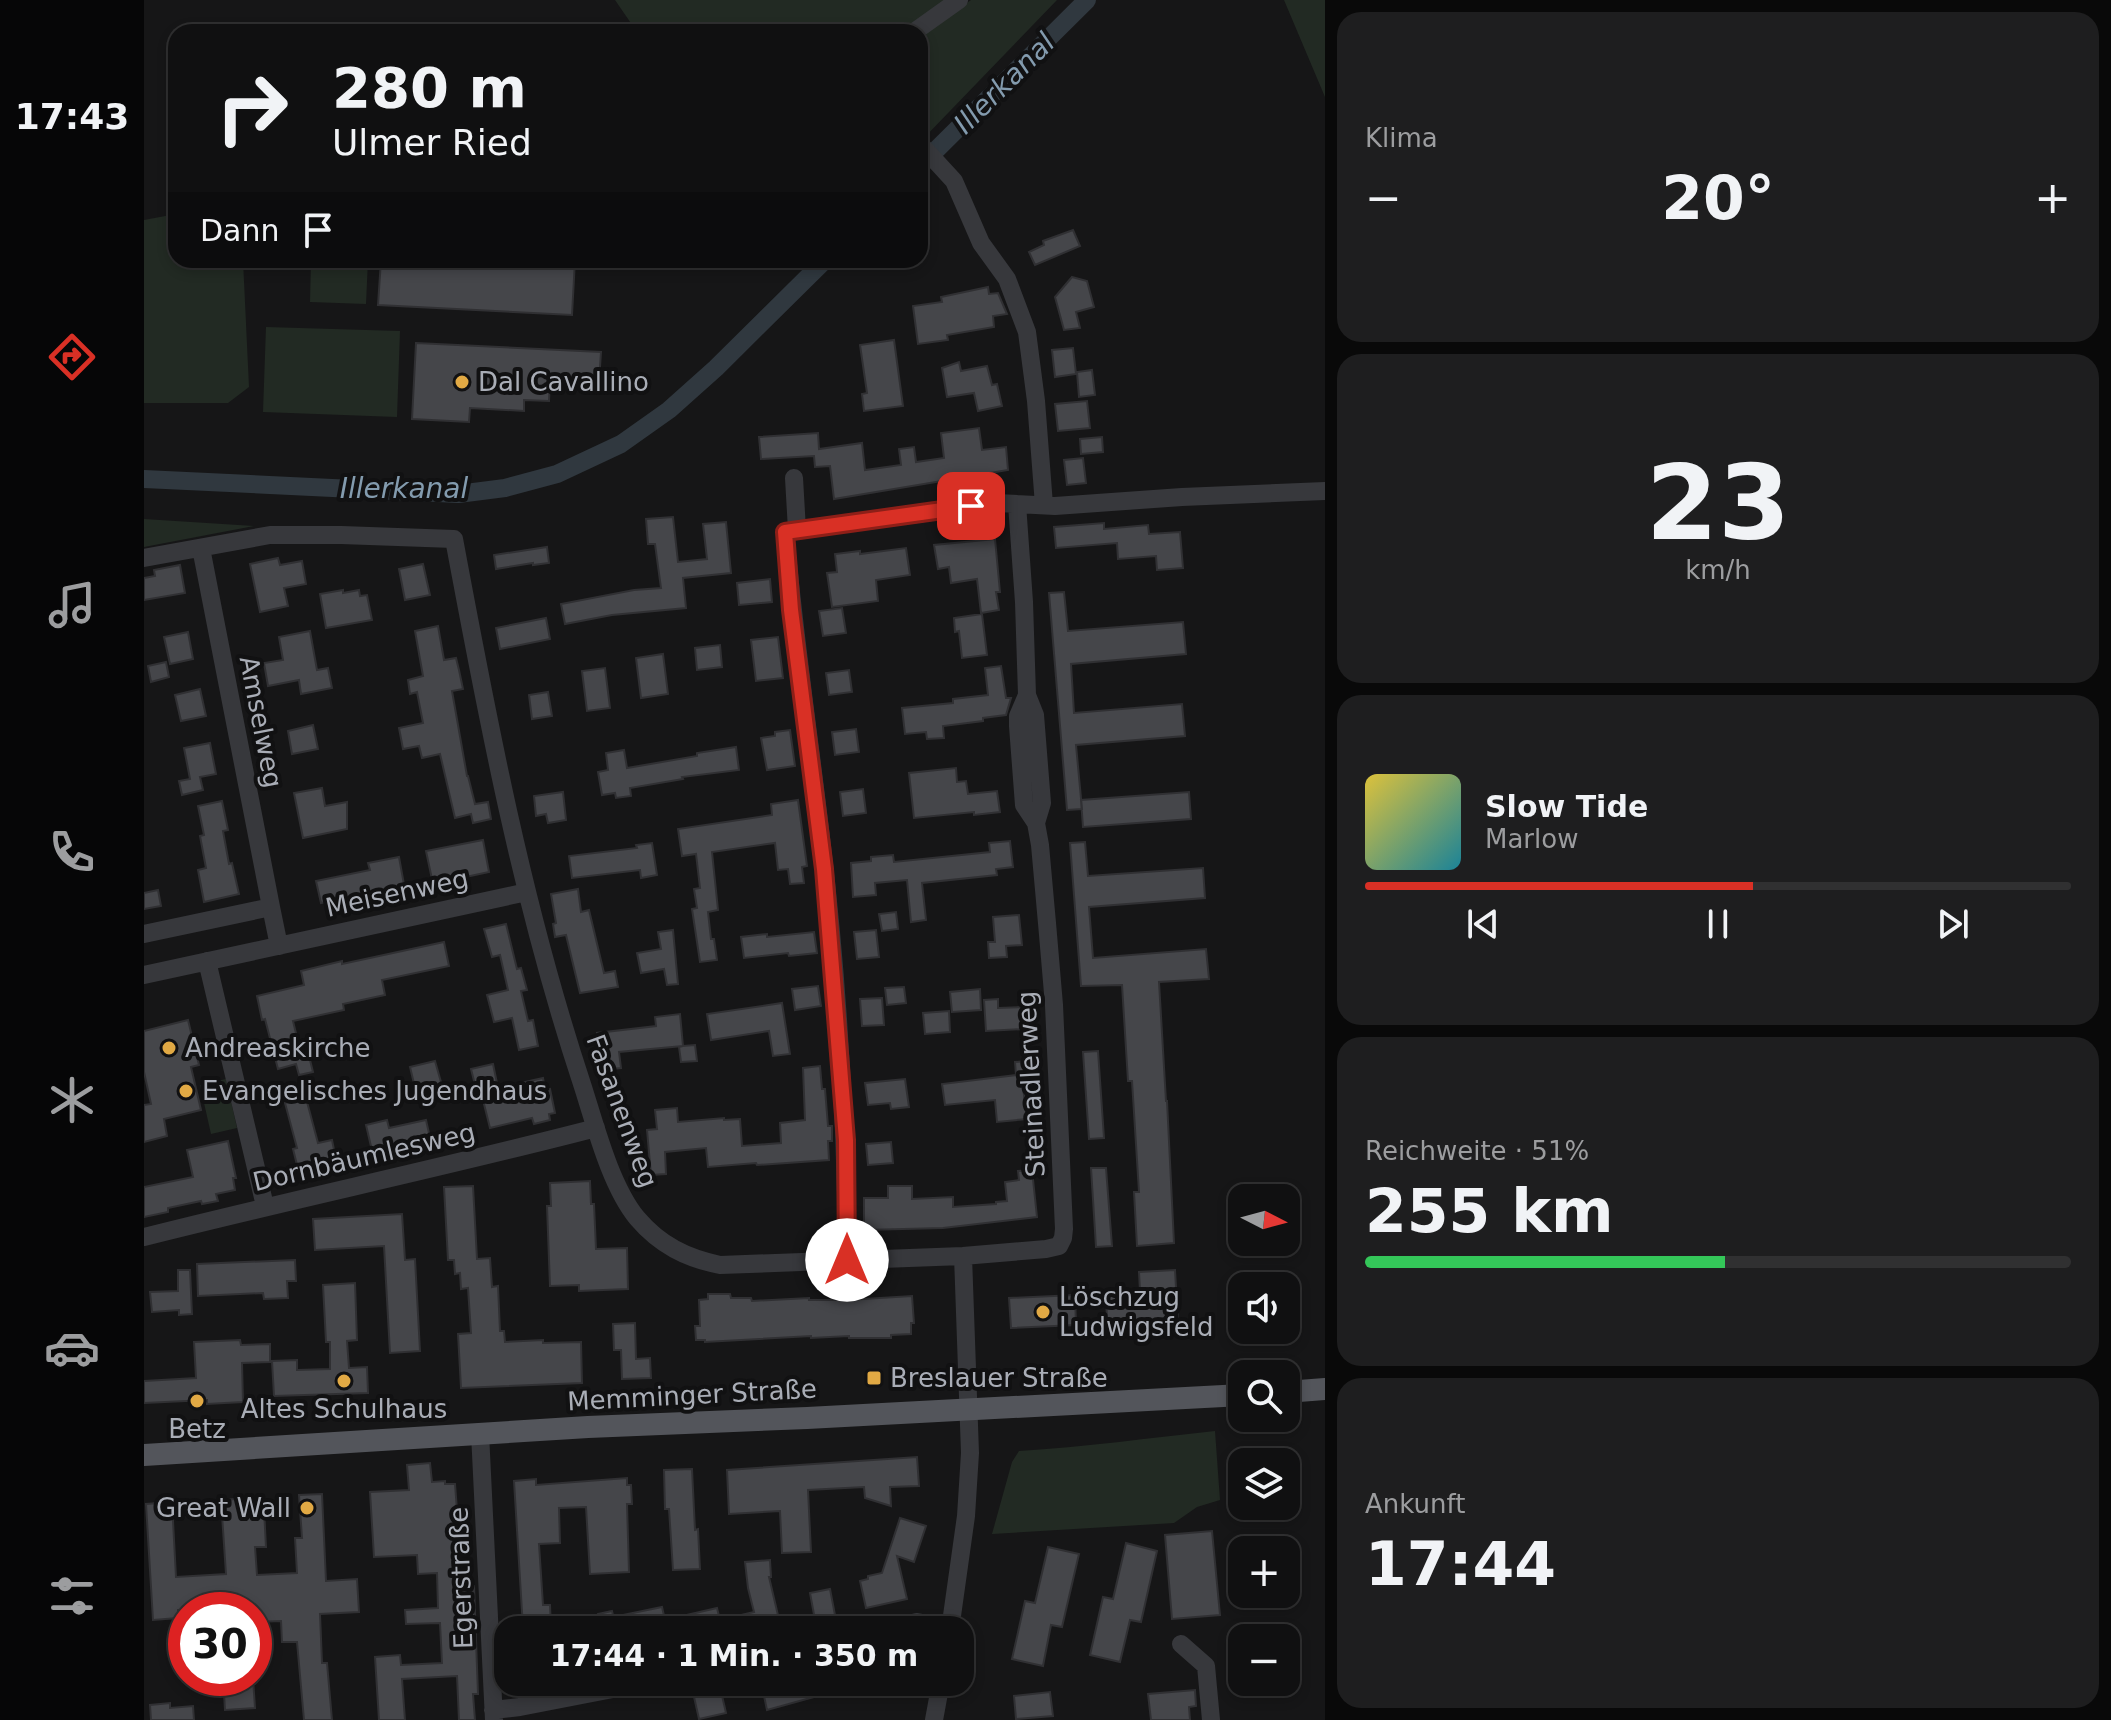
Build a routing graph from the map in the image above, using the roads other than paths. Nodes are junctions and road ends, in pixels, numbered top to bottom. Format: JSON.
{"nodes":[{"id":1,"x":959,"y":0,"type":"edge"},
{"id":2,"x":925,"y":24,"type":"edge"},
{"id":3,"x":928,"y":152,"type":"edge"},
{"id":4,"x":794,"y":478,"type":"dead end"},
{"id":5,"x":1325,"y":491,"type":"edge"},
{"id":6,"x":1017,"y":504,"type":"junction"},
{"id":7,"x":1044,"y":505,"type":"junction"},
{"id":8,"x":797,"y":530,"type":"junction"},
{"id":9,"x":201,"y":548,"type":"junction"},
{"id":10,"x":144,"y":558,"type":"edge"},
{"id":11,"x":527,"y":892,"type":"junction"},
{"id":12,"x":271,"y":907,"type":"junction"},
{"id":13,"x":144,"y":934,"type":"edge"},
{"id":14,"x":279,"y":946,"type":"junction"},
{"id":15,"x":207,"y":961,"type":"junction"},
{"id":16,"x":144,"y":975,"type":"edge"},
{"id":17,"x":596,"y":1128,"type":"junction"},
{"id":18,"x":265,"y":1206,"type":"junction"},
{"id":19,"x":144,"y":1237,"type":"edge"},
{"id":20,"x":963,"y":1256,"type":"junction"},
{"id":21,"x":847,"y":1260,"type":"junction"},
{"id":22,"x":1325,"y":1389,"type":"edge"},
{"id":23,"x":1300,"y":1391,"type":"edge"},
{"id":24,"x":1228,"y":1396,"type":"edge"},
{"id":25,"x":969,"y":1409,"type":"junction"},
{"id":26,"x":480,"y":1433,"type":"junction"},
{"id":27,"x":144,"y":1455,"type":"edge"},
{"id":28,"x":952,"y":1616,"type":"edge"},
{"id":29,"x":1181,"y":1644,"type":"dead end"},
{"id":30,"x":577,"y":1696,"type":"edge"},
{"id":31,"x":938,"y":1696,"type":"edge"},
{"id":32,"x":494,"y":1715,"type":"edge"},
{"id":33,"x":934,"y":1720,"type":"edge"},
{"id":34,"x":1211,"y":1720,"type":"edge"}],
"edges":[{"from":1,"to":2,"type":"street"},
{"from":3,"to":7,"type":"street"},
{"from":4,"to":8,"type":"street"},
{"from":5,"to":7,"type":"street"},
{"from":6,"to":7,"type":"street"},
{"from":6,"to":8,"type":"street"},
{"from":6,"to":20,"type":"street","name":"Steinadlerweg"},
{"from":8,"to":21,"type":"street"},
{"from":9,"to":10,"type":"street"},
{"from":9,"to":11,"type":"street","name":"Fasanenweg"},
{"from":9,"to":12,"type":"street","name":"Amselweg"},
{"from":11,"to":14,"type":"street","name":"Meisenweg"},
{"from":11,"to":17,"type":"street","name":"Fasanenweg"},
{"from":12,"to":13,"type":"street"},
{"from":12,"to":14,"type":"street"},
{"from":14,"to":15,"type":"street","name":"Meisenweg"},
{"from":15,"to":16,"type":"street","name":"Meisenweg"},
{"from":15,"to":18,"type":"street"},
{"from":17,"to":18,"type":"street","name":"Dornbäumlesweg"},
{"from":17,"to":21,"type":"street","name":"Fasanenweg"},
{"from":18,"to":19,"type":"street","name":"Dornbäumlesweg"},
{"from":20,"to":21,"type":"street","name":"Fasanenweg"},
{"from":20,"to":25,"type":"street"},
{"from":22,"to":23,"type":"main road"},
{"from":24,"to":25,"type":"main road","name":"Memminger Straße"},
{"from":25,"to":26,"type":"main road","name":"Memminger Straße"},
{"from":25,"to":28,"type":"street"},
{"from":26,"to":27,"type":"main road","name":"Memminger Straße"},
{"from":26,"to":32,"type":"street","name":"Egerstraße"},
{"from":29,"to":34,"type":"street"},
{"from":30,"to":32,"type":"street"},
{"from":31,"to":33,"type":"street"}]}
